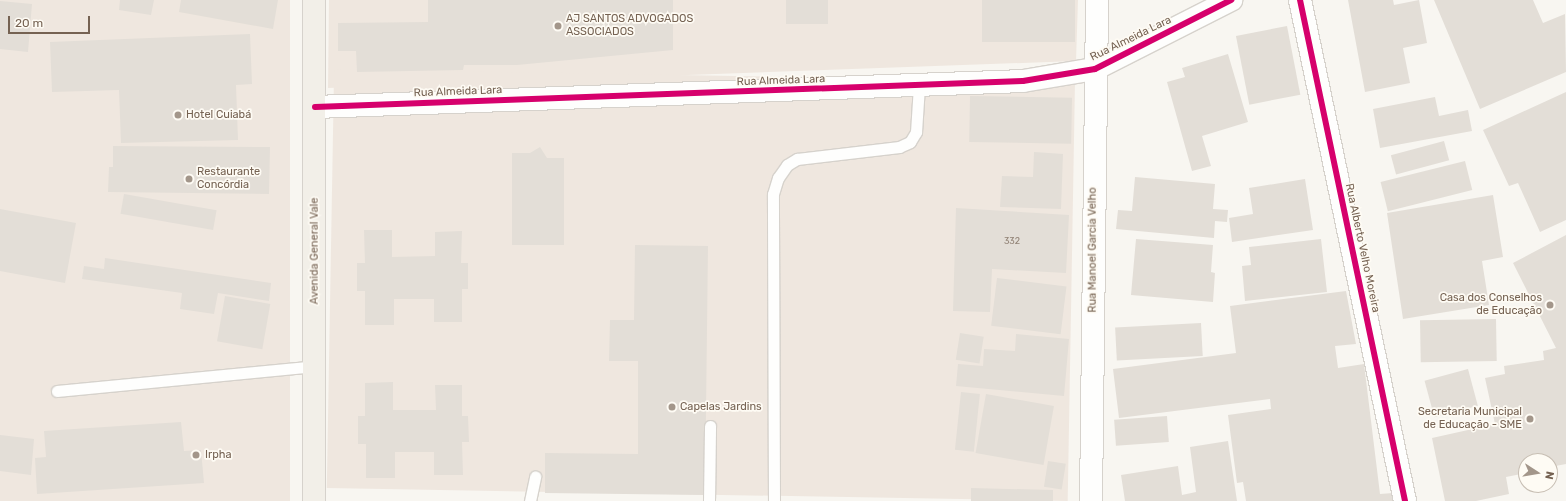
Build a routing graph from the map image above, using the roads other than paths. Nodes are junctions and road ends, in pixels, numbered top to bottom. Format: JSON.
{"nodes":[{"id":1,"x":314,"y":0,"type":"edge"},
{"id":2,"x":1097,"y":0,"type":"edge"},
{"id":3,"x":1231,"y":0,"type":"edge"},
{"id":4,"x":1300,"y":0,"type":"edge"},
{"id":5,"x":1095,"y":69,"type":"junction"},
{"id":6,"x":919,"y":86,"type":"junction"},
{"id":7,"x":315,"y":107,"type":"junction"},
{"id":8,"x":315,"y":366,"type":"junction"},
{"id":9,"x":57,"y":391,"type":"dead end"},
{"id":10,"x":710,"y":426,"type":"dead end"},
{"id":11,"x":535,"y":477,"type":"dead end"},
{"id":12,"x":314,"y":501,"type":"edge"},
{"id":13,"x":530,"y":501,"type":"edge"},
{"id":14,"x":709,"y":501,"type":"edge"},
{"id":15,"x":774,"y":501,"type":"edge"},
{"id":16,"x":1091,"y":501,"type":"edge"},
{"id":17,"x":1405,"y":501,"type":"edge"}],
"edges":[{"from":1,"to":7,"type":"main road","name":"Avenida General Vale"},
{"from":2,"to":5,"type":"street","name":"Rua Manoel Garcia Velho"},
{"from":3,"to":5,"type":"street","name":"Rua Almeida Lara"},
{"from":4,"to":17,"type":"street","name":"Rua Alberto Velho Moreira"},
{"from":5,"to":6,"type":"street","name":"Rua Almeida Lara"},
{"from":5,"to":16,"type":"street","name":"Rua Manoel Garcia Velho"},
{"from":6,"to":7,"type":"street","name":"Rua Almeida Lara"},
{"from":6,"to":15,"type":"lane"},
{"from":7,"to":8,"type":"main road","name":"Avenida General Vale"},
{"from":8,"to":9,"type":"lane"},
{"from":8,"to":12,"type":"main road","name":"Avenida General Vale"},
{"from":10,"to":14,"type":"lane"},
{"from":11,"to":13,"type":"lane"}]}
